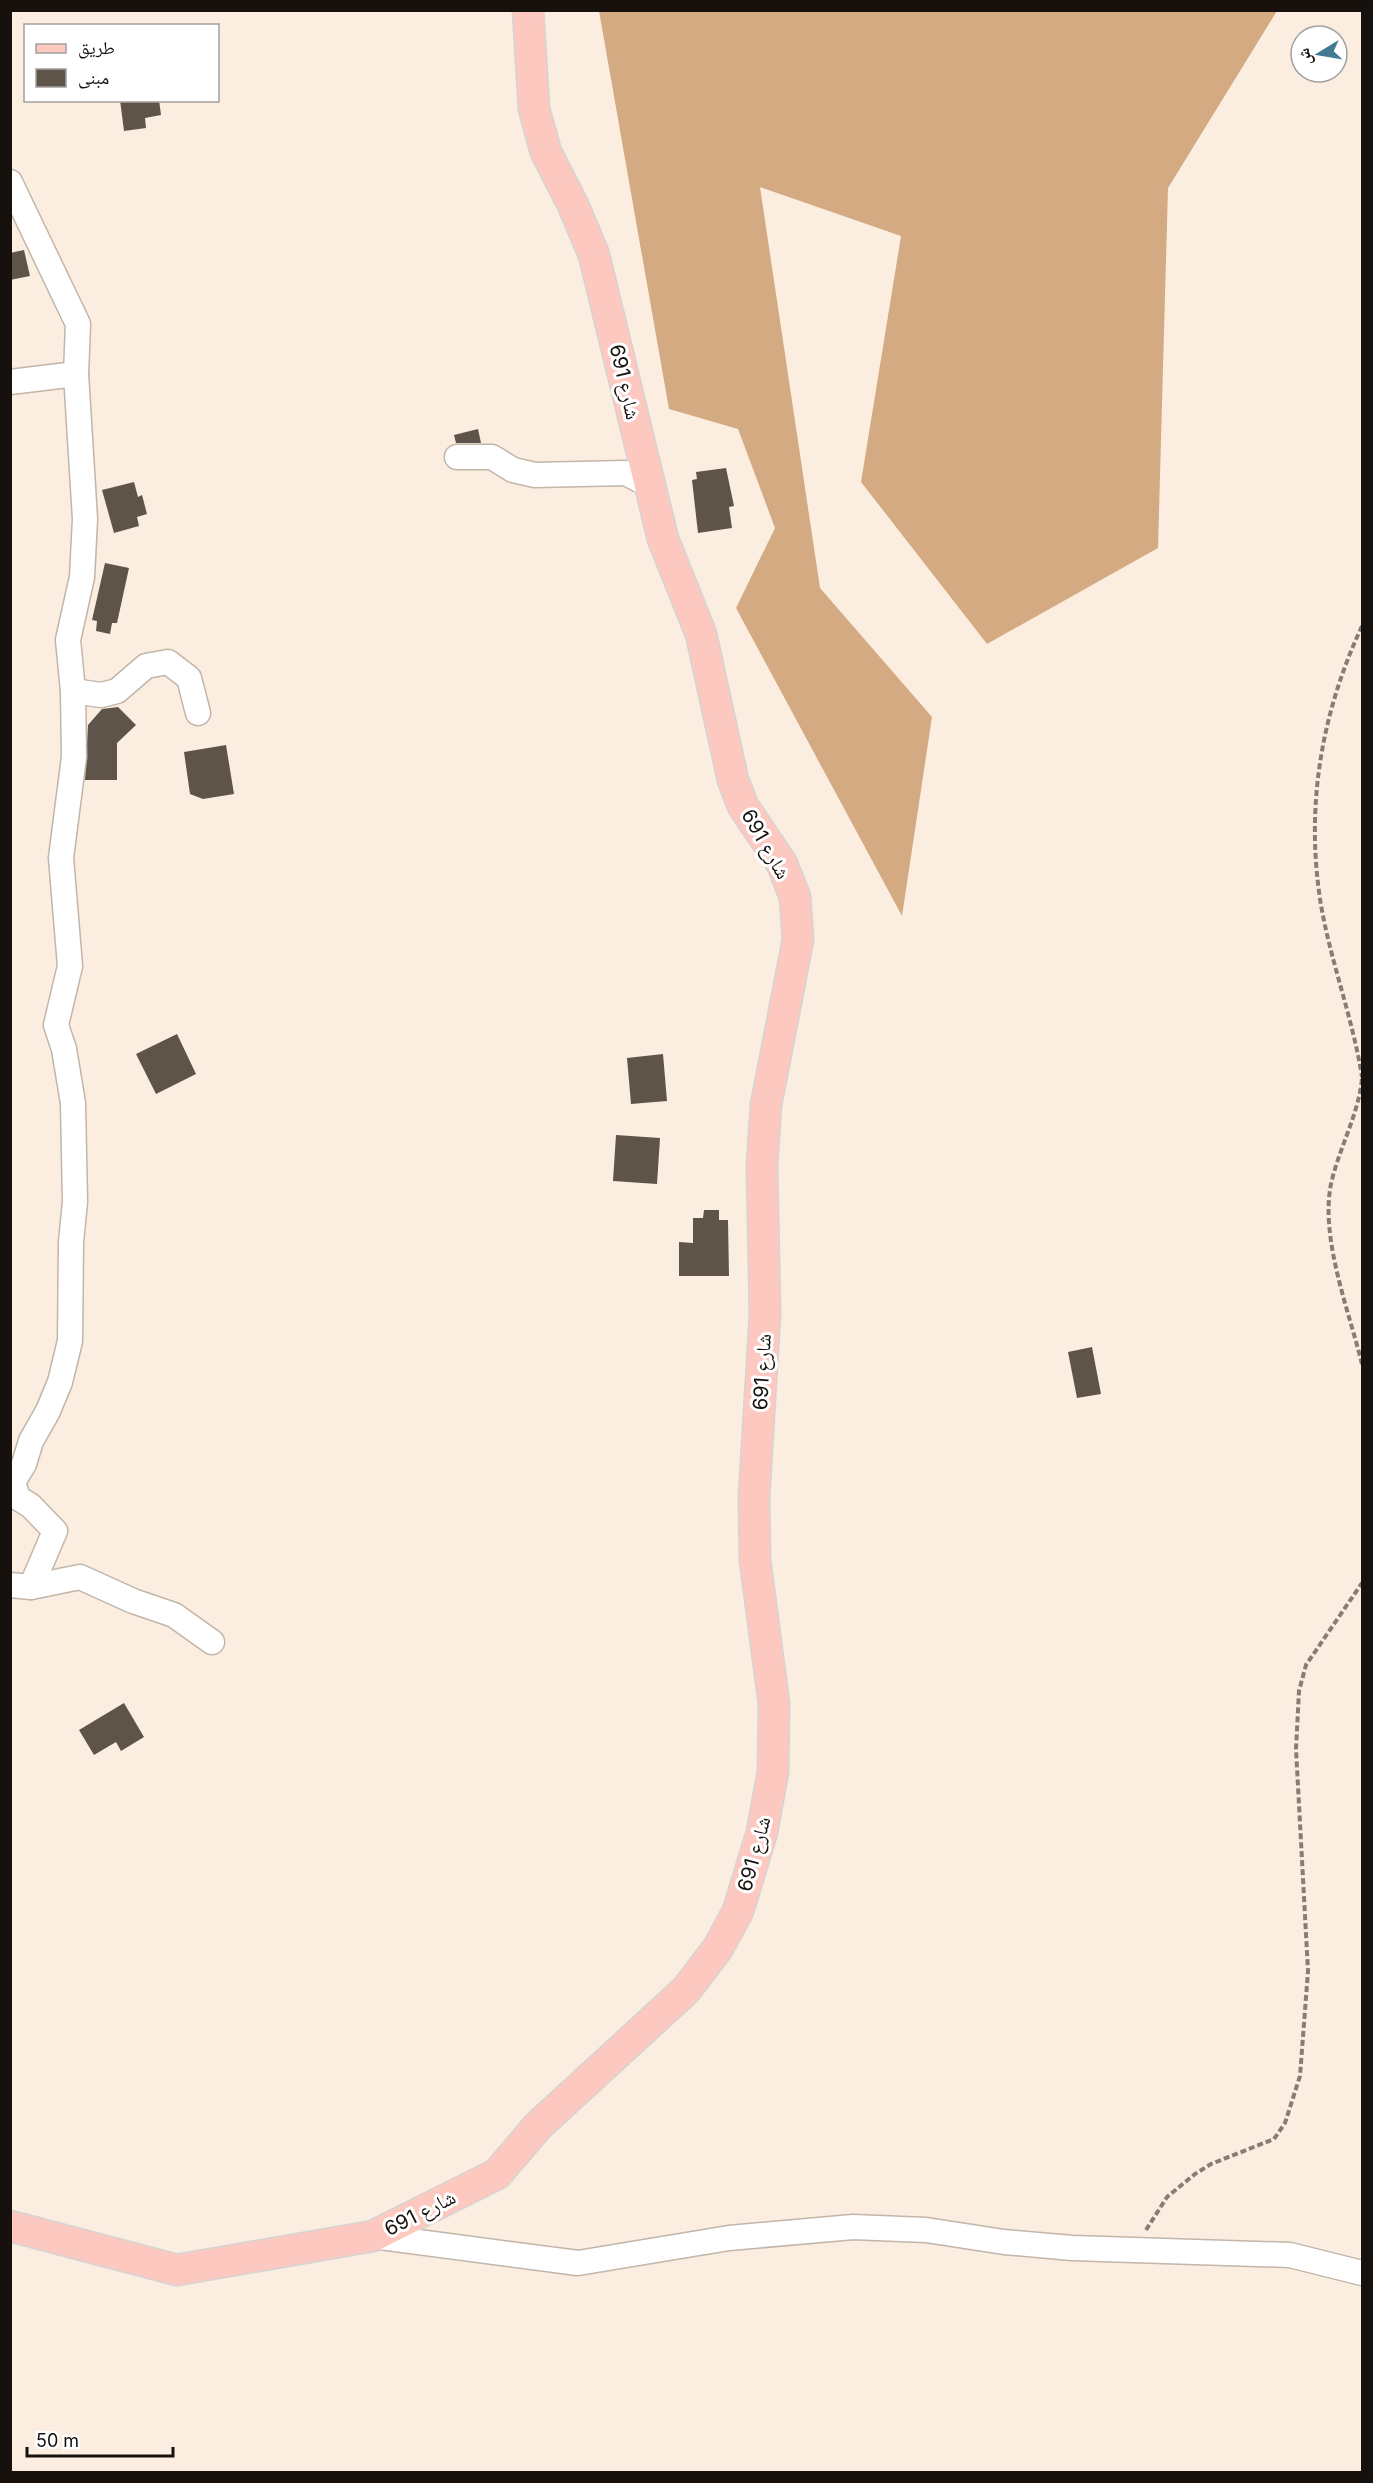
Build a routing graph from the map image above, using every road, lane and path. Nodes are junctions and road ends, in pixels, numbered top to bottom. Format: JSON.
{"nodes":[{"id":1,"x":528,"y":10,"type":"edge"},
{"id":2,"x":10,"y":182,"type":"edge"},
{"id":3,"x":76,"y":374,"type":"junction"},
{"id":4,"x":10,"y":382,"type":"edge"},
{"id":5,"x":457,"y":457,"type":"dead end"},
{"id":6,"x":649,"y":485,"type":"junction"},
{"id":7,"x":1362,"y":626,"type":"edge"},
{"id":8,"x":73,"y":691,"type":"junction"},
{"id":9,"x":198,"y":713,"type":"dead end"},
{"id":10,"x":1362,"y":1078,"type":"edge"},
{"id":11,"x":1362,"y":1364,"type":"edge"},
{"id":12,"x":1362,"y":1583,"type":"edge"},
{"id":13,"x":21,"y":1586,"type":"edge"},
{"id":14,"x":212,"y":1642,"type":"dead end"},
{"id":15,"x":10,"y":2226,"type":"edge"},
{"id":16,"x":373,"y":2236,"type":"junction"},
{"id":17,"x":1134,"y":2252,"type":"junction"},
{"id":18,"x":1362,"y":2273,"type":"edge"}],
"edges":[{"from":1,"to":6,"type":"main road","name":"شارع 691"},
{"from":2,"to":3,"type":"street"},
{"from":3,"to":4,"type":"street"},
{"from":3,"to":8,"type":"street"},
{"from":5,"to":6,"type":"street"},
{"from":6,"to":16,"type":"main road","name":"شارع 691"},
{"from":7,"to":10,"type":"path"},
{"from":8,"to":9,"type":"street"},
{"from":8,"to":13,"type":"street"},
{"from":10,"to":11,"type":"path"},
{"from":12,"to":17,"type":"path"},
{"from":13,"to":14,"type":"street"},
{"from":15,"to":16,"type":"main road","name":"شارع 691"},
{"from":16,"to":17,"type":"street"},
{"from":17,"to":18,"type":"street"}]}
